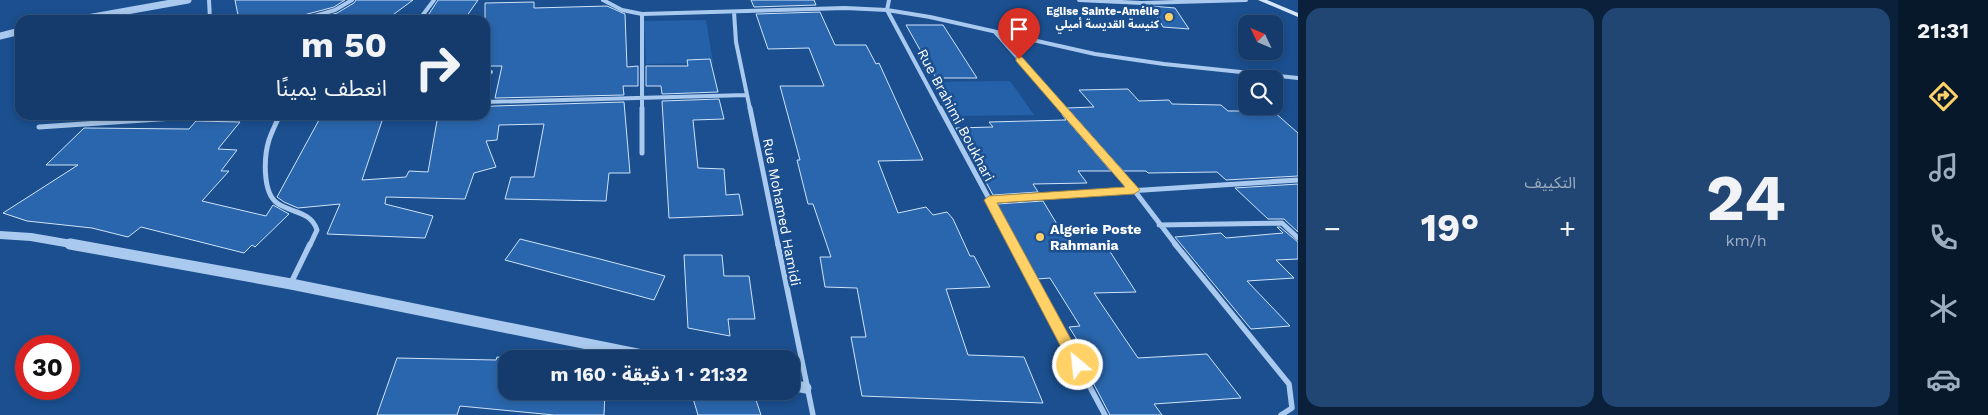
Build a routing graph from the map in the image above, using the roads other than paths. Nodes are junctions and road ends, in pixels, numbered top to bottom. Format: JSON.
{"nodes":[{"id":1,"x":188,"y":0,"type":"edge"},
{"id":2,"x":209,"y":0,"type":"edge"},
{"id":3,"x":352,"y":0,"type":"edge"},
{"id":4,"x":434,"y":0,"type":"edge"},
{"id":5,"x":603,"y":0,"type":"edge"},
{"id":6,"x":889,"y":0,"type":"edge"},
{"id":7,"x":1079,"y":0,"type":"edge"},
{"id":8,"x":1107,"y":0,"type":"edge"},
{"id":9,"x":1246,"y":0,"type":"edge"},
{"id":10,"x":1261,"y":0,"type":"edge"},
{"id":11,"x":1195,"y":1,"type":"edge"},
{"id":12,"x":1111,"y":3,"type":"junction"},
{"id":13,"x":888,"y":10,"type":"junction"},
{"id":14,"x":734,"y":12,"type":"junction"},
{"id":15,"x":642,"y":14,"type":"junction"},
{"id":16,"x":104,"y":15,"type":"edge"},
{"id":17,"x":210,"y":15,"type":"edge"},
{"id":18,"x":318,"y":15,"type":"edge"},
{"id":19,"x":423,"y":15,"type":"edge"},
{"id":20,"x":1298,"y":15,"type":"edge"},
{"id":21,"x":15,"y":32,"type":"edge"},
{"id":22,"x":995,"y":32,"type":"junction"},
{"id":23,"x":0,"y":36,"type":"edge"},
{"id":24,"x":1298,"y":78,"type":"edge"},
{"id":25,"x":747,"y":95,"type":"junction"},
{"id":26,"x":642,"y":99,"type":"junction"},
{"id":27,"x":490,"y":102,"type":"edge"},
{"id":28,"x":144,"y":120,"type":"edge"},
{"id":29,"x":278,"y":120,"type":"edge"},
{"id":30,"x":39,"y":127,"type":"dead end"},
{"id":31,"x":642,"y":153,"type":"dead end"},
{"id":32,"x":1298,"y":180,"type":"edge"},
{"id":33,"x":1134,"y":190,"type":"junction"},
{"id":34,"x":989,"y":200,"type":"junction"},
{"id":35,"x":1159,"y":225,"type":"junction"},
{"id":36,"x":0,"y":236,"type":"edge"},
{"id":37,"x":1298,"y":238,"type":"edge"},
{"id":38,"x":291,"y":284,"type":"junction"},
{"id":39,"x":617,"y":350,"type":"edge"},
{"id":40,"x":800,"y":387,"type":"edge"},
{"id":41,"x":806,"y":388,"type":"junction"},
{"id":42,"x":812,"y":415,"type":"edge"},
{"id":43,"x":1104,"y":415,"type":"edge"},
{"id":44,"x":1281,"y":415,"type":"edge"}],
"edges":[{"from":1,"to":16,"type":"street"},
{"from":2,"to":17,"type":"street"},
{"from":3,"to":18,"type":"street"},
{"from":4,"to":19,"type":"street"},
{"from":5,"to":15,"type":"street"},
{"from":6,"to":13,"type":"street"},
{"from":7,"to":12,"type":"street"},
{"from":8,"to":12,"type":"street"},
{"from":9,"to":11,"type":"street"},
{"from":10,"to":20,"type":"main road"},
{"from":11,"to":12,"type":"street"},
{"from":13,"to":14,"type":"street"},
{"from":13,"to":22,"type":"street"},
{"from":13,"to":34,"type":"street","name":"Rue Brahimi Boukhari"},
{"from":14,"to":15,"type":"street"},
{"from":14,"to":25,"type":"street","name":"Rue Mohamed Hamidi"},
{"from":15,"to":26,"type":"street"},
{"from":21,"to":23,"type":"street"},
{"from":22,"to":24,"type":"street"},
{"from":22,"to":33,"type":"street"},
{"from":25,"to":26,"type":"street"},
{"from":25,"to":41,"type":"street","name":"Rue Mohamed Hamidi"},
{"from":26,"to":27,"type":"street"},
{"from":26,"to":31,"type":"street"},
{"from":28,"to":30,"type":"street"},
{"from":29,"to":38,"type":"street"},
{"from":32,"to":33,"type":"street"},
{"from":33,"to":34,"type":"street"},
{"from":33,"to":35,"type":"street"},
{"from":34,"to":43,"type":"street","name":"Rue Brahimi Boukhari"},
{"from":35,"to":37,"type":"street"},
{"from":35,"to":44,"type":"street"},
{"from":36,"to":38,"type":"street"},
{"from":38,"to":39,"type":"street"},
{"from":40,"to":41,"type":"street"},
{"from":41,"to":42,"type":"street","name":"Rue Mohamed Hamidi"}]}
